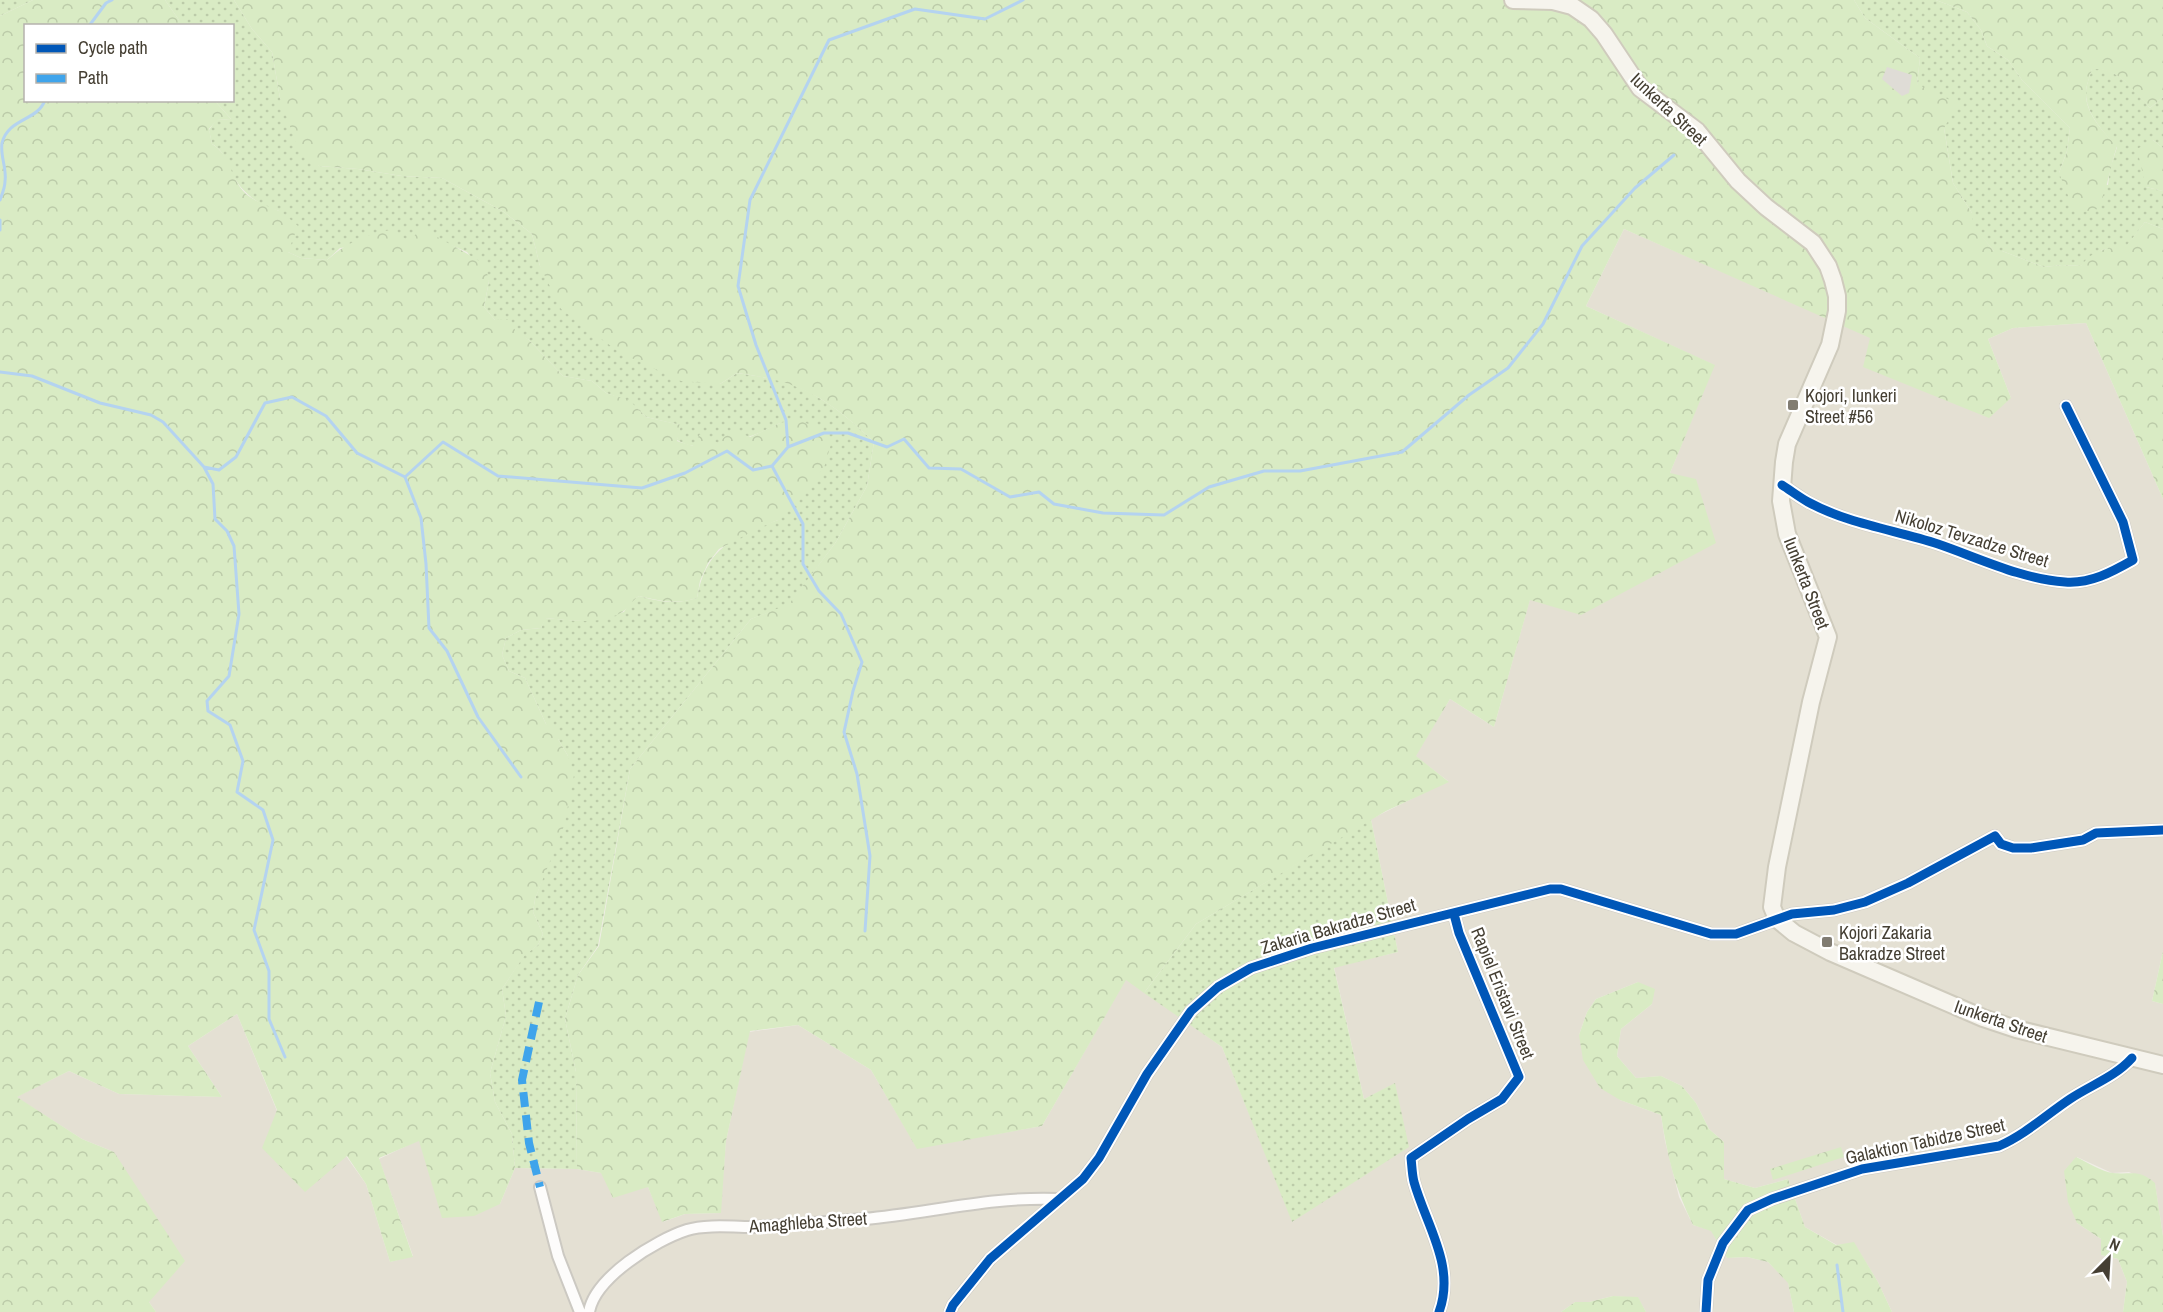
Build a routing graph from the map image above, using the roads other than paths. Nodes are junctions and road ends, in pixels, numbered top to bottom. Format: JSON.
{"nodes":[{"id":1,"x":1513,"y":0,"type":"edge"},
{"id":2,"x":2066,"y":406,"type":"dead end"},
{"id":3,"x":1782,"y":484,"type":"junction"},
{"id":4,"x":2163,"y":830,"type":"edge"},
{"id":5,"x":1454,"y":914,"type":"junction"},
{"id":6,"x":1777,"y":919,"type":"junction"},
{"id":7,"x":2132,"y":1058,"type":"junction"},
{"id":8,"x":2163,"y":1065,"type":"edge"},
{"id":9,"x":540,"y":1187,"type":"dead end"},
{"id":10,"x":1059,"y":1198,"type":"junction"},
{"id":11,"x":580,"y":1312,"type":"edge"},
{"id":12,"x":589,"y":1312,"type":"edge"},
{"id":13,"x":950,"y":1312,"type":"edge"},
{"id":14,"x":1439,"y":1312,"type":"edge"},
{"id":15,"x":1706,"y":1312,"type":"edge"}],
"edges":[{"from":1,"to":3,"type":"main road","name":"Iunkerta Street"},
{"from":2,"to":3,"type":"street","name":"Nikoloz Tevzadze Street"},
{"from":3,"to":6,"type":"main road","name":"Iunkerta Street"},
{"from":4,"to":6,"type":"street","name":"Zakaria Bakradze Street"},
{"from":5,"to":6,"type":"street","name":"Zakaria Bakradze Street"},
{"from":5,"to":10,"type":"street","name":"Zakaria Bakradze Street"},
{"from":5,"to":14,"type":"street","name":"Rapiel Eristavi Street"},
{"from":6,"to":7,"type":"main road","name":"Iunkerta Street"},
{"from":7,"to":8,"type":"main road","name":"Iunkerta Street"},
{"from":7,"to":15,"type":"street","name":"Galaktion Tabidze Street"},
{"from":9,"to":11,"type":"street"},
{"from":10,"to":12,"type":"street","name":"Amaghleba Street"},
{"from":10,"to":13,"type":"street","name":"Zakaria Bakradze Street"}]}
